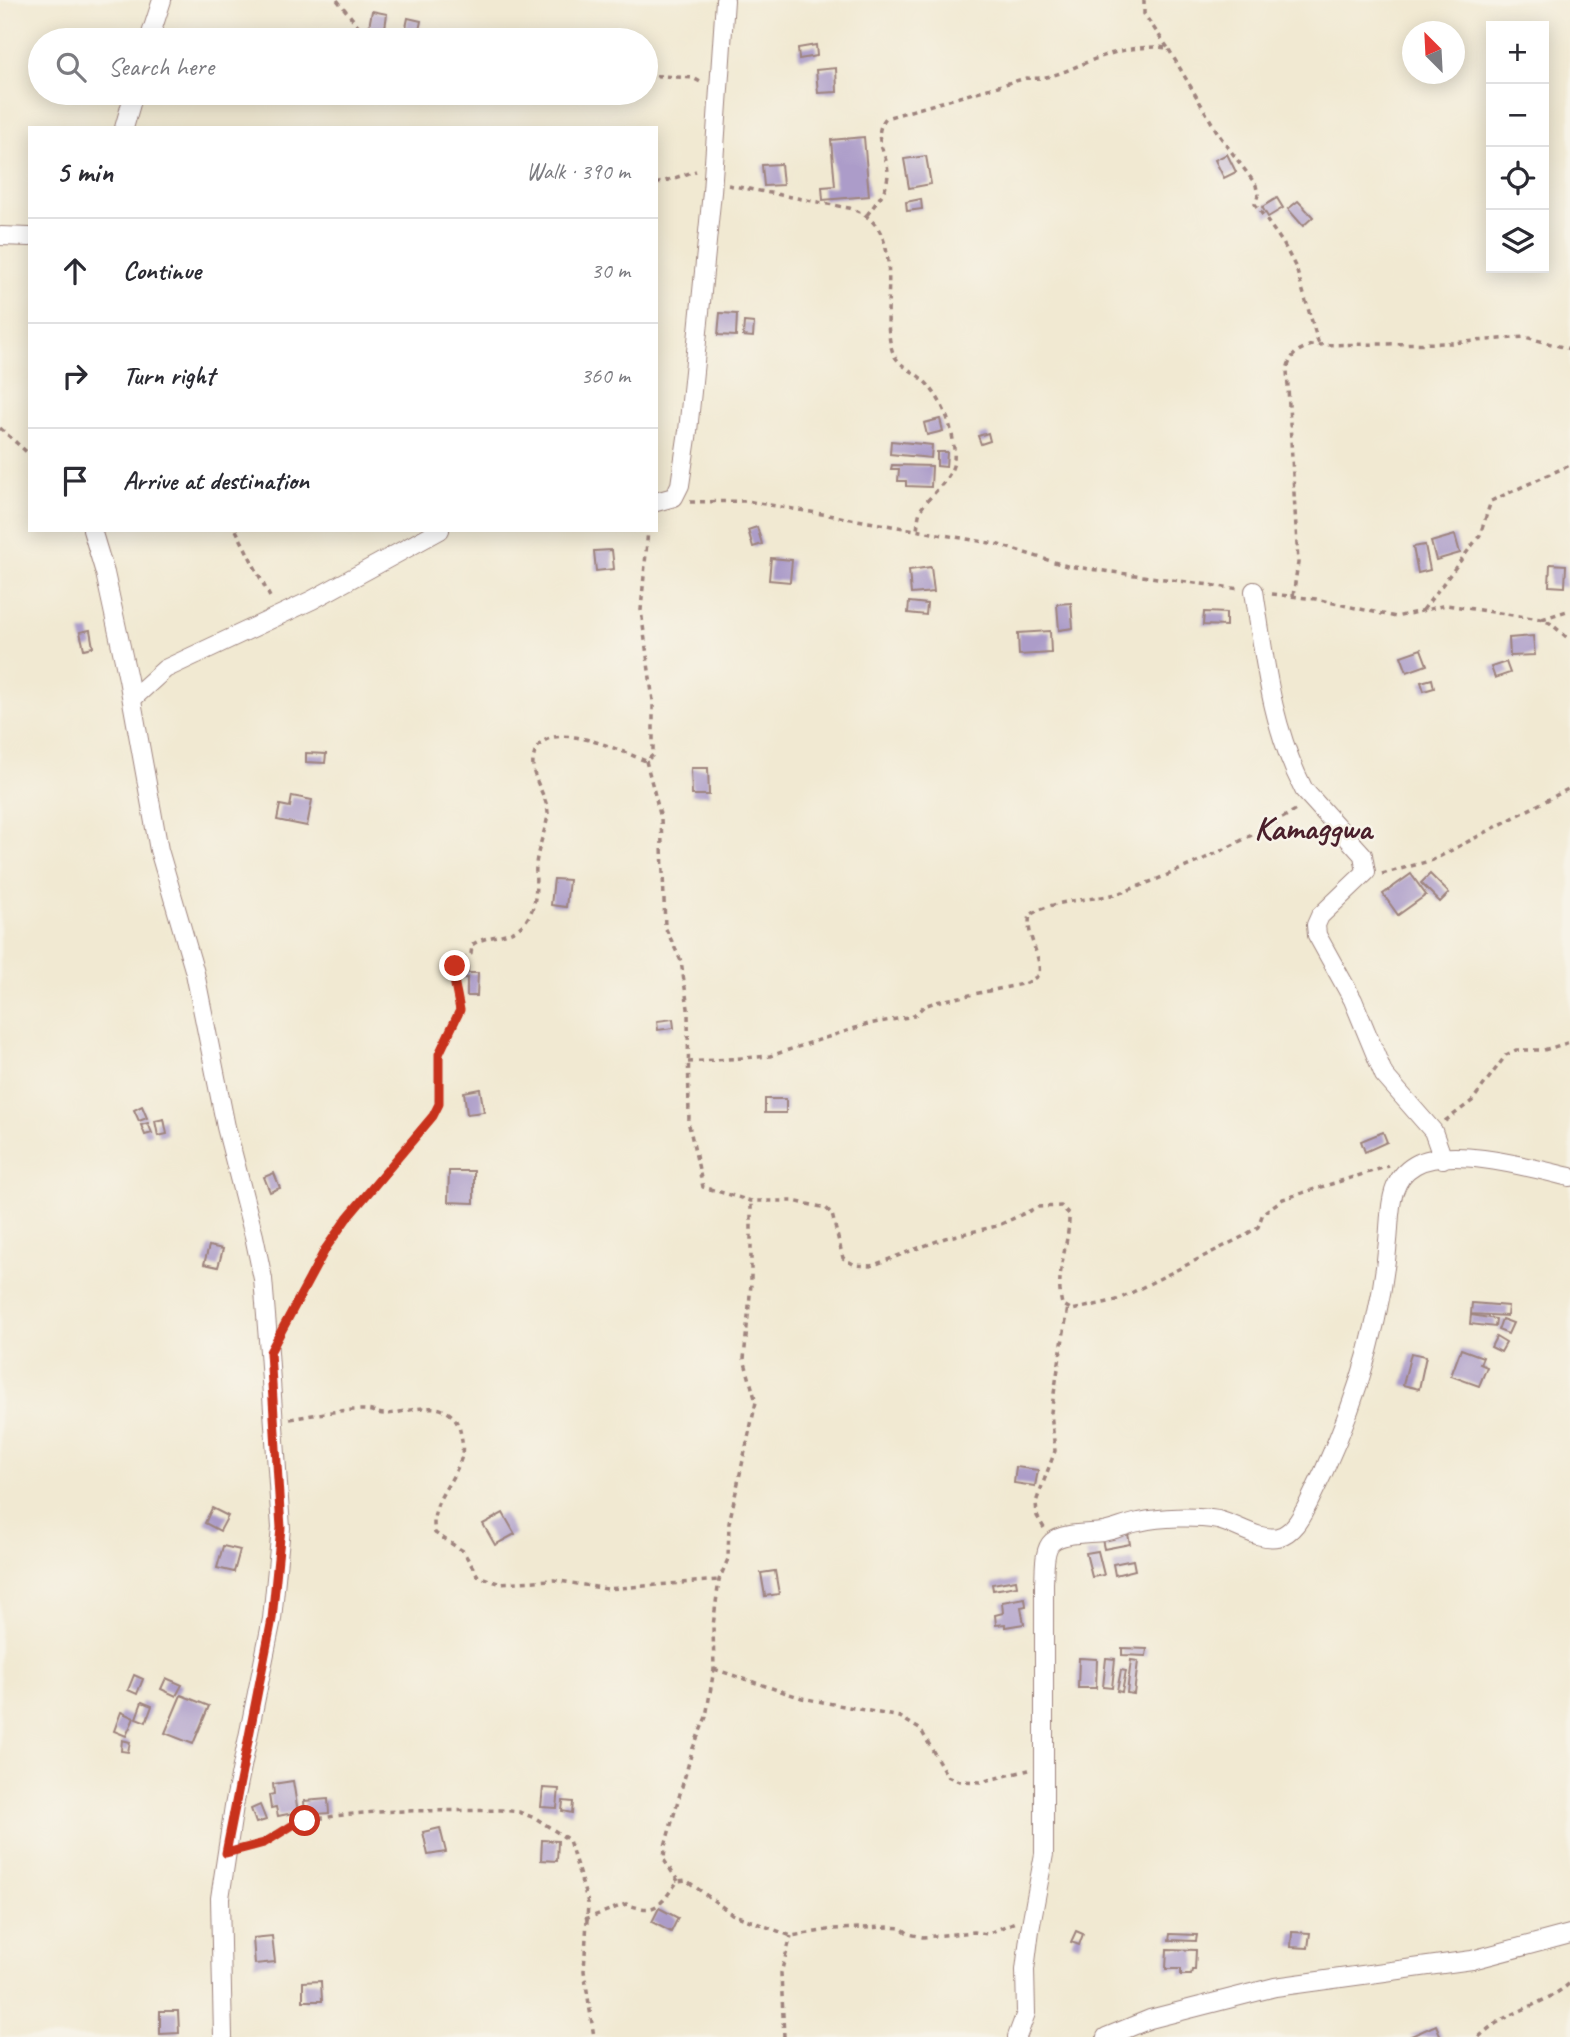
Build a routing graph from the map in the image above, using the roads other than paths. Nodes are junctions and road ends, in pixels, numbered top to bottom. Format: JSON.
{"nodes":[{"id":1,"x":162,"y":0,"type":"edge"},
{"id":2,"x":724,"y":0,"type":"edge"},
{"id":3,"x":153,"y":28,"type":"edge"},
{"id":4,"x":131,"y":105,"type":"edge"},
{"id":5,"x":125,"y":126,"type":"edge"},
{"id":6,"x":0,"y":236,"type":"edge"},
{"id":7,"x":28,"y":237,"type":"edge"},
{"id":8,"x":658,"y":501,"type":"edge"},
{"id":9,"x":93,"y":532,"type":"edge"},
{"id":10,"x":436,"y":532,"type":"edge"},
{"id":11,"x":1254,"y":591,"type":"road end"},
{"id":12,"x":132,"y":699,"type":"junction"},
{"id":13,"x":1443,"y":1159,"type":"junction"},
{"id":14,"x":1570,"y":1177,"type":"edge"},
{"id":15,"x":1570,"y":1934,"type":"edge"},
{"id":16,"x":223,"y":2037,"type":"edge"},
{"id":17,"x":1017,"y":2037,"type":"edge"},
{"id":18,"x":1105,"y":2037,"type":"edge"}],
"edges":[{"from":1,"to":3,"type":"street"},
{"from":2,"to":8,"type":"street"},
{"from":4,"to":5,"type":"street"},
{"from":6,"to":7,"type":"street"},
{"from":9,"to":12,"type":"street"},
{"from":10,"to":12,"type":"street"},
{"from":11,"to":13,"type":"street"},
{"from":12,"to":16,"type":"street"},
{"from":13,"to":14,"type":"street"},
{"from":13,"to":17,"type":"street"},
{"from":15,"to":18,"type":"street"}]}
